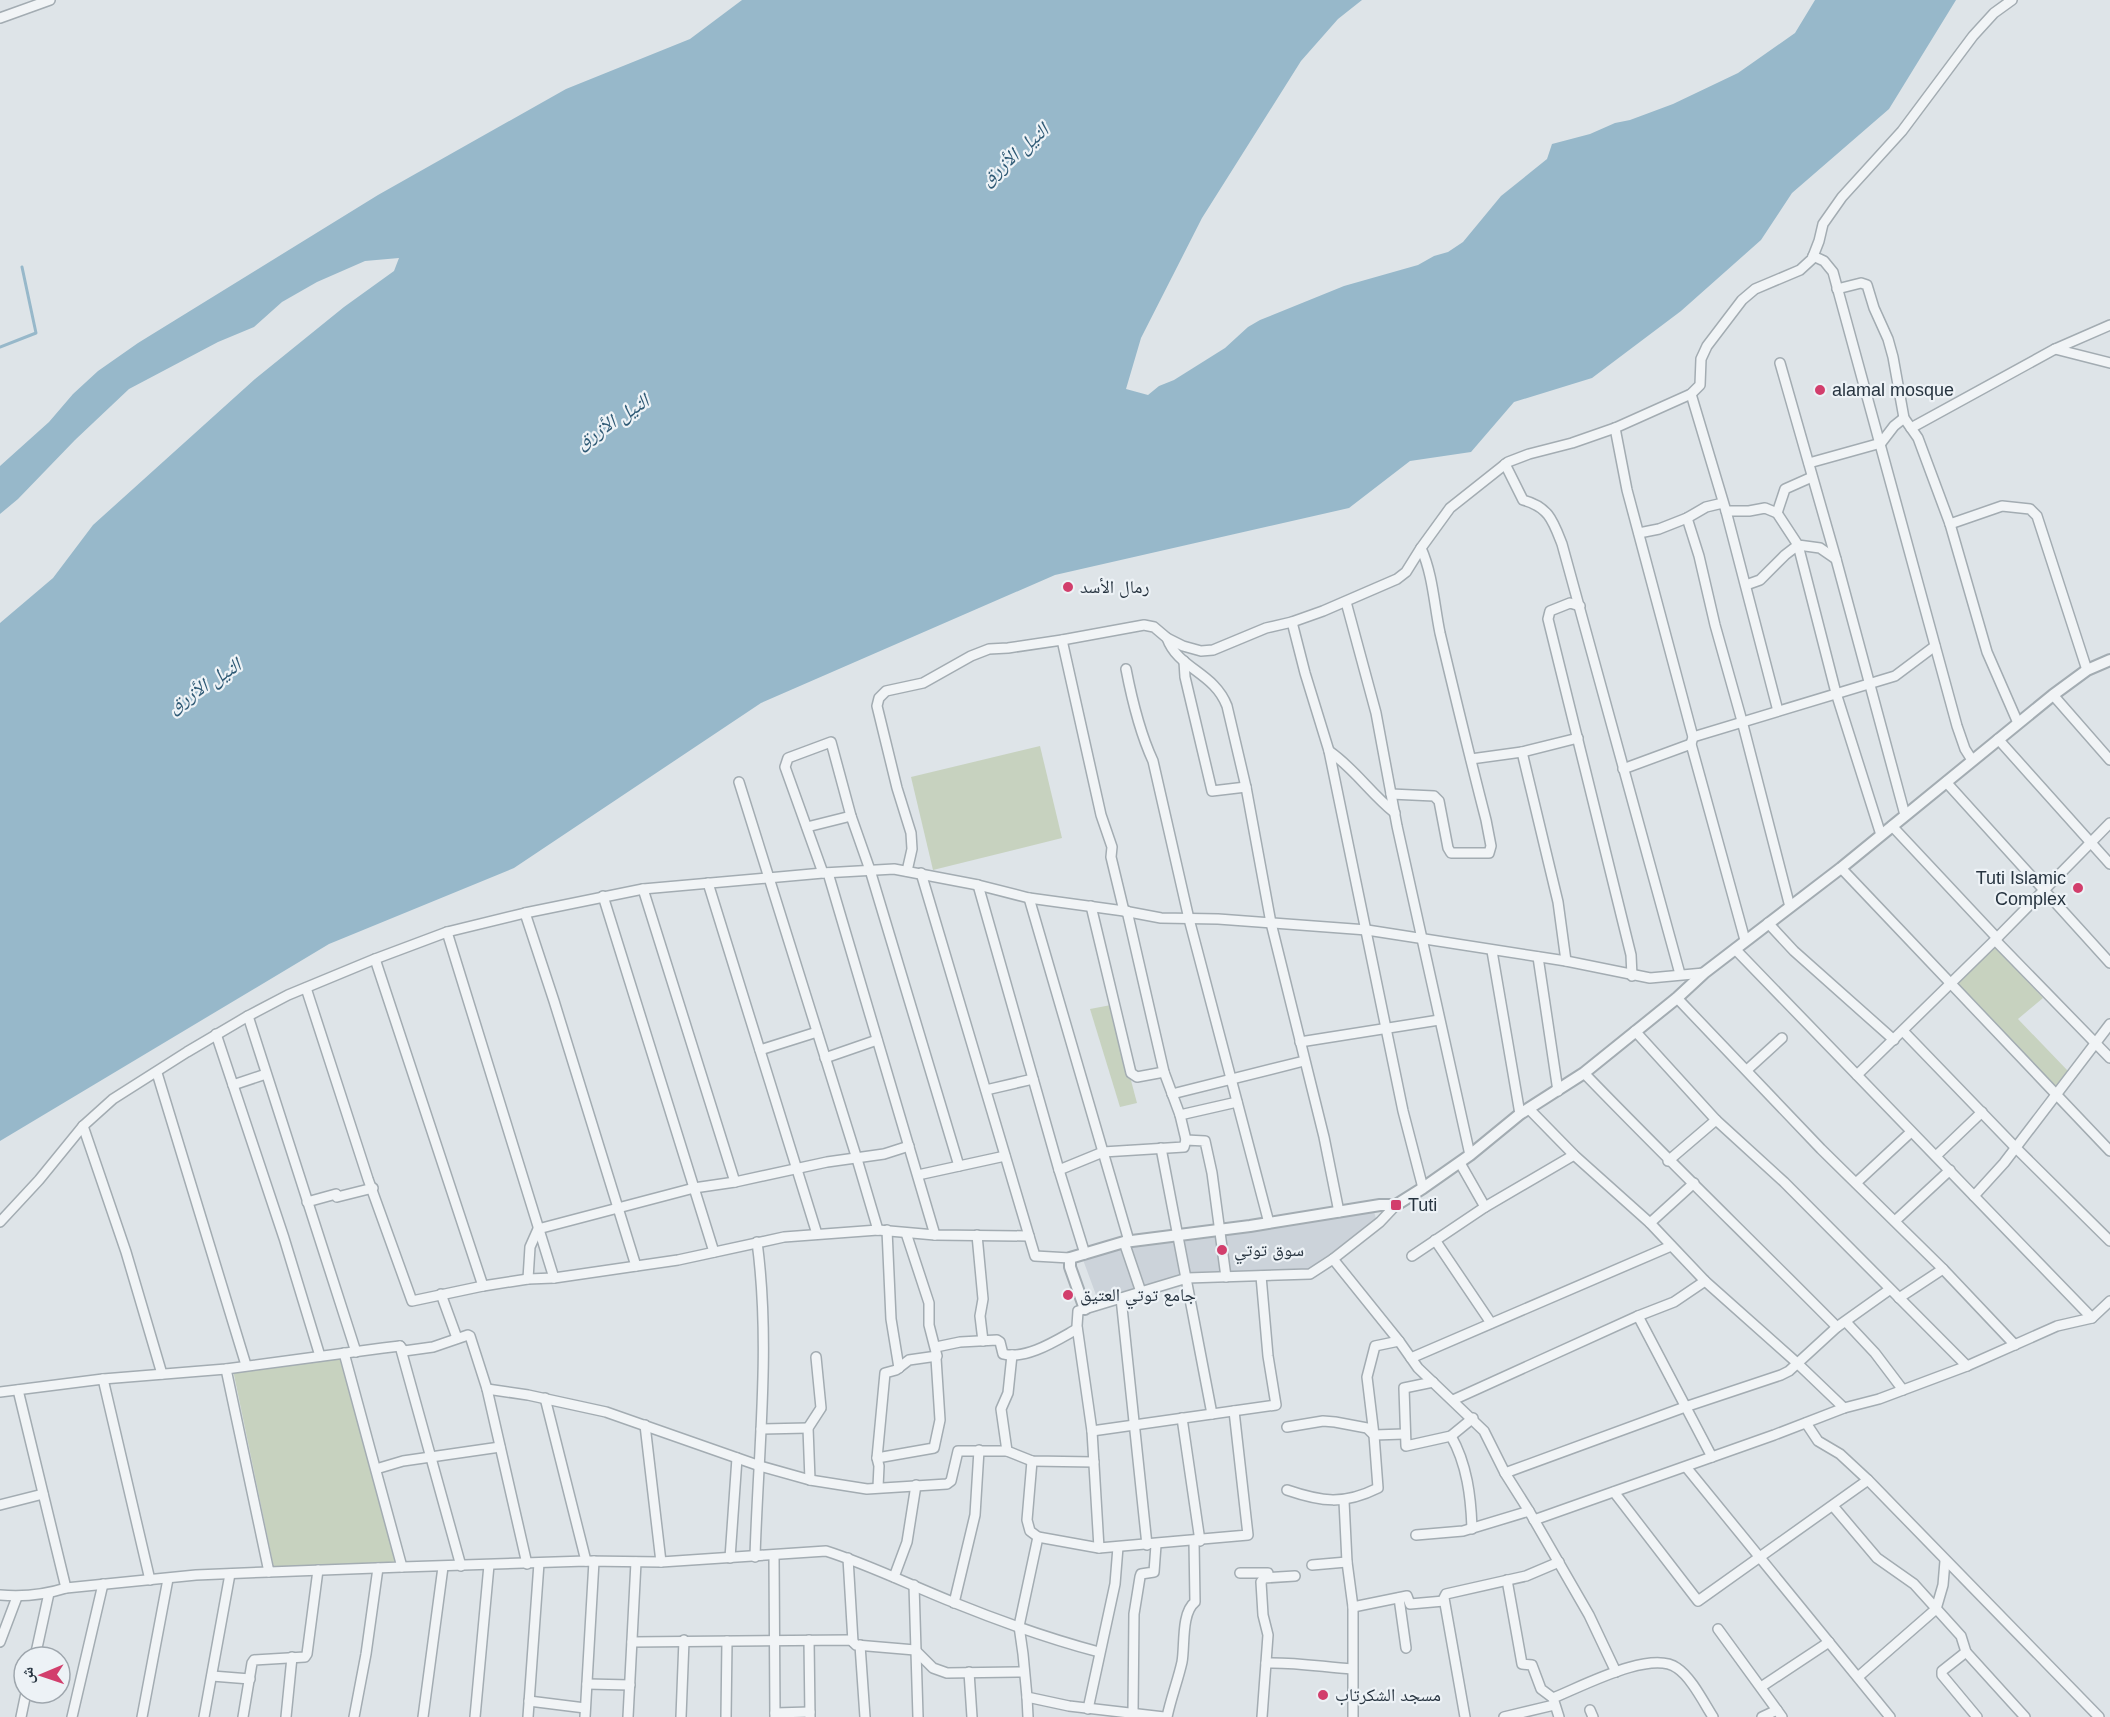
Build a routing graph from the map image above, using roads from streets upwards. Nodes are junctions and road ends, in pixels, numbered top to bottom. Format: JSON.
{"nodes":[{"id":1,"x":50,"y":0,"type":"edge"},
{"id":2,"x":2012,"y":0,"type":"edge"},
{"id":3,"x":0,"y":18,"type":"edge"},
{"id":4,"x":1814,"y":256,"type":"junction"},
{"id":5,"x":1837,"y":289,"type":"junction"},
{"id":6,"x":2110,"y":325,"type":"edge"},
{"id":7,"x":2055,"y":349,"type":"junction"},
{"id":8,"x":1780,"y":363,"type":"dead end"},
{"id":9,"x":2110,"y":363,"type":"edge"},
{"id":10,"x":1691,"y":394,"type":"junction"},
{"id":11,"x":1904,"y":418,"type":"junction"},
{"id":12,"x":1615,"y":428,"type":"junction"},
{"id":13,"x":1911,"y":428,"type":"junction"},
{"id":14,"x":1881,"y":443,"type":"junction"},
{"id":15,"x":1809,"y":463,"type":"junction"},
{"id":16,"x":1505,"y":464,"type":"junction"},
{"id":17,"x":1812,"y":477,"type":"junction"},
{"id":18,"x":1725,"y":507,"type":"junction"},
{"id":19,"x":1777,"y":513,"type":"junction"},
{"id":20,"x":1687,"y":518,"type":"junction"},
{"id":21,"x":1950,"y":524,"type":"junction"},
{"id":22,"x":1639,"y":533,"type":"junction"},
{"id":23,"x":1798,"y":545,"type":"junction"},
{"id":24,"x":1420,"y":548,"type":"junction"},
{"id":25,"x":1836,"y":559,"type":"junction"},
{"id":26,"x":1746,"y":585,"type":"junction"},
{"id":27,"x":1347,"y":602,"type":"junction"},
{"id":28,"x":1580,"y":606,"type":"junction"},
{"id":29,"x":1292,"y":622,"type":"junction"},
{"id":30,"x":1167,"y":638,"type":"junction"},
{"id":31,"x":1062,"y":640,"type":"junction"},
{"id":32,"x":1935,"y":646,"type":"junction"},
{"id":33,"x":2110,"y":660,"type":"edge"},
{"id":34,"x":1184,"y":661,"type":"junction"},
{"id":35,"x":1126,"y":669,"type":"dead end"},
{"id":36,"x":2087,"y":670,"type":"junction"},
{"id":37,"x":1869,"y":684,"type":"junction"},
{"id":38,"x":1836,"y":693,"type":"junction"},
{"id":39,"x":2053,"y":695,"type":"junction"},
{"id":40,"x":1778,"y":711,"type":"junction"},
{"id":41,"x":1742,"y":721,"type":"junction"},
{"id":42,"x":2018,"y":723,"type":"junction"},
{"id":43,"x":1578,"y":738,"type":"junction"},
{"id":44,"x":1998,"y":739,"type":"junction"},
{"id":45,"x":1692,"y":741,"type":"junction"},
{"id":46,"x":1329,"y":751,"type":"junction"},
{"id":47,"x":1522,"y":752,"type":"junction"},
{"id":48,"x":1471,"y":759,"type":"junction"},
{"id":49,"x":1972,"y":760,"type":"junction"},
{"id":50,"x":2110,"y":760,"type":"edge"},
{"id":51,"x":1623,"y":769,"type":"junction"},
{"id":52,"x":739,"y":782,"type":"dead end"},
{"id":53,"x":1946,"y":782,"type":"junction"},
{"id":54,"x":1246,"y":787,"type":"junction"},
{"id":55,"x":1391,"y":794,"type":"junction"},
{"id":56,"x":1395,"y":813,"type":"junction"},
{"id":57,"x":1905,"y":815,"type":"junction"},
{"id":58,"x":851,"y":816,"type":"junction"},
{"id":59,"x":2110,"y":823,"type":"edge"},
{"id":60,"x":1892,"y":826,"type":"junction"},
{"id":61,"x":807,"y":827,"type":"junction"},
{"id":62,"x":1881,"y":835,"type":"junction"},
{"id":63,"x":2091,"y":842,"type":"junction"},
{"id":64,"x":2110,"y":864,"type":"edge"},
{"id":65,"x":1841,"y":868,"type":"junction"},
{"id":66,"x":870,"y":870,"type":"junction"},
{"id":67,"x":907,"y":871,"type":"junction"},
{"id":68,"x":826,"y":873,"type":"junction"},
{"id":69,"x":921,"y":873,"type":"junction"},
{"id":70,"x":769,"y":878,"type":"junction"},
{"id":71,"x":708,"y":883,"type":"junction"},
{"id":72,"x":978,"y":885,"type":"junction"},
{"id":73,"x":643,"y":889,"type":"junction"},
{"id":74,"x":2043,"y":890,"type":"junction"},
{"id":75,"x":603,"y":896,"type":"junction"},
{"id":76,"x":1029,"y":898,"type":"junction"},
{"id":77,"x":1091,"y":906,"type":"junction"},
{"id":78,"x":1790,"y":908,"type":"junction"},
{"id":79,"x":1125,"y":911,"type":"junction"},
{"id":80,"x":525,"y":913,"type":"junction"},
{"id":81,"x":1189,"y":919,"type":"junction"},
{"id":82,"x":1271,"y":923,"type":"junction"},
{"id":83,"x":1768,"y":923,"type":"junction"},
{"id":84,"x":1367,"y":930,"type":"junction"},
{"id":85,"x":447,"y":932,"type":"junction"},
{"id":86,"x":1422,"y":938,"type":"junction"},
{"id":87,"x":1996,"y":939,"type":"junction"},
{"id":88,"x":1745,"y":940,"type":"junction"},
{"id":89,"x":1735,"y":949,"type":"junction"},
{"id":90,"x":1492,"y":951,"type":"junction"},
{"id":91,"x":1538,"y":957,"type":"junction"},
{"id":92,"x":375,"y":958,"type":"junction"},
{"id":93,"x":1566,"y":961,"type":"junction"},
{"id":94,"x":2110,"y":963,"type":"edge"},
{"id":95,"x":1704,"y":973,"type":"junction"},
{"id":96,"x":1680,"y":974,"type":"junction"},
{"id":97,"x":1632,"y":976,"type":"junction"},
{"id":98,"x":1950,"y":984,"type":"junction"},
{"id":99,"x":306,"y":988,"type":"junction"},
{"id":100,"x":1677,"y":998,"type":"junction"},
{"id":101,"x":248,"y":1016,"type":"junction"},
{"id":102,"x":1439,"y":1020,"type":"junction"},
{"id":103,"x":2110,"y":1024,"type":"edge"},
{"id":104,"x":1387,"y":1028,"type":"junction"},
{"id":105,"x":1635,"y":1031,"type":"junction"},
{"id":106,"x":1904,"y":1031,"type":"junction"},
{"id":107,"x":817,"y":1032,"type":"junction"},
{"id":108,"x":216,"y":1034,"type":"junction"},
{"id":109,"x":1782,"y":1038,"type":"dead end"},
{"id":110,"x":877,"y":1040,"type":"junction"},
{"id":111,"x":1893,"y":1040,"type":"junction"},
{"id":112,"x":1300,"y":1042,"type":"junction"},
{"id":113,"x":2097,"y":1043,"type":"junction"},
{"id":114,"x":760,"y":1050,"type":"junction"},
{"id":115,"x":825,"y":1058,"type":"junction"},
{"id":116,"x":2110,"y":1058,"type":"edge"},
{"id":117,"x":1304,"y":1060,"type":"junction"},
{"id":118,"x":1747,"y":1070,"type":"junction"},
{"id":119,"x":1164,"y":1072,"type":"junction"},
{"id":120,"x":157,"y":1073,"type":"junction"},
{"id":121,"x":1584,"y":1073,"type":"junction"},
{"id":122,"x":266,"y":1074,"type":"junction"},
{"id":123,"x":1857,"y":1075,"type":"junction"},
{"id":124,"x":1231,"y":1078,"type":"junction"},
{"id":125,"x":1033,"y":1079,"type":"junction"},
{"id":126,"x":234,"y":1085,"type":"junction"},
{"id":127,"x":986,"y":1090,"type":"junction"},
{"id":128,"x":1558,"y":1091,"type":"junction"},
{"id":129,"x":1172,"y":1094,"type":"junction"},
{"id":130,"x":2056,"y":1095,"type":"junction"},
{"id":131,"x":1238,"y":1102,"type":"junction"},
{"id":132,"x":1524,"y":1111,"type":"junction"},
{"id":133,"x":1982,"y":1112,"type":"junction"},
{"id":134,"x":1180,"y":1115,"type":"junction"},
{"id":135,"x":1716,"y":1120,"type":"junction"},
{"id":136,"x":82,"y":1126,"type":"junction"},
{"id":137,"x":1911,"y":1132,"type":"junction"},
{"id":138,"x":1186,"y":1140,"type":"junction"},
{"id":139,"x":909,"y":1146,"type":"junction"},
{"id":140,"x":1161,"y":1148,"type":"junction"},
{"id":141,"x":2016,"y":1148,"type":"junction"},
{"id":142,"x":2110,"y":1151,"type":"edge"},
{"id":143,"x":1103,"y":1152,"type":"junction"},
{"id":144,"x":1470,"y":1155,"type":"junction"},
{"id":145,"x":1574,"y":1155,"type":"junction"},
{"id":146,"x":1005,"y":1156,"type":"junction"},
{"id":147,"x":1936,"y":1156,"type":"junction"},
{"id":148,"x":857,"y":1159,"type":"junction"},
{"id":149,"x":1668,"y":1161,"type":"junction"},
{"id":150,"x":1460,"y":1163,"type":"junction"},
{"id":151,"x":959,"y":1166,"type":"junction"},
{"id":152,"x":796,"y":1168,"type":"junction"},
{"id":153,"x":1059,"y":1170,"type":"junction"},
{"id":154,"x":1950,"y":1170,"type":"junction"},
{"id":155,"x":918,"y":1175,"type":"junction"},
{"id":156,"x":735,"y":1182,"type":"junction"},
{"id":157,"x":1694,"y":1183,"type":"junction"},
{"id":158,"x":1856,"y":1184,"type":"junction"},
{"id":159,"x":373,"y":1188,"type":"junction"},
{"id":160,"x":694,"y":1188,"type":"junction"},
{"id":161,"x":1423,"y":1188,"type":"junction"},
{"id":162,"x":1974,"y":1196,"type":"junction"},
{"id":163,"x":308,"y":1202,"type":"junction"},
{"id":164,"x":1396,"y":1205,"type":"junction"},
{"id":165,"x":617,"y":1207,"type":"junction"},
{"id":166,"x":1485,"y":1207,"type":"junction"},
{"id":167,"x":1339,"y":1212,"type":"junction"},
{"id":168,"x":1895,"y":1221,"type":"junction"},
{"id":169,"x":0,"y":1222,"type":"edge"},
{"id":170,"x":1269,"y":1223,"type":"junction"},
{"id":171,"x":1650,"y":1223,"type":"junction"},
{"id":172,"x":538,"y":1228,"type":"junction"},
{"id":173,"x":1220,"y":1229,"type":"junction"},
{"id":174,"x":883,"y":1230,"type":"junction"},
{"id":175,"x":906,"y":1233,"type":"junction"},
{"id":176,"x":817,"y":1234,"type":"junction"},
{"id":177,"x":935,"y":1235,"type":"junction"},
{"id":178,"x":977,"y":1235,"type":"junction"},
{"id":179,"x":1178,"y":1235,"type":"junction"},
{"id":180,"x":1029,"y":1236,"type":"junction"},
{"id":181,"x":1435,"y":1240,"type":"junction"},
{"id":182,"x":1126,"y":1241,"type":"junction"},
{"id":183,"x":2110,"y":1241,"type":"edge"},
{"id":184,"x":757,"y":1242,"type":"junction"},
{"id":185,"x":1671,"y":1246,"type":"junction"},
{"id":186,"x":714,"y":1252,"type":"junction"},
{"id":187,"x":1085,"y":1254,"type":"junction"},
{"id":188,"x":1412,"y":1256,"type":"dead end"},
{"id":189,"x":1070,"y":1258,"type":"junction"},
{"id":190,"x":1333,"y":1259,"type":"junction"},
{"id":191,"x":636,"y":1266,"type":"junction"},
{"id":192,"x":1943,"y":1269,"type":"junction"},
{"id":193,"x":1261,"y":1276,"type":"junction"},
{"id":194,"x":1226,"y":1277,"type":"junction"},
{"id":195,"x":554,"y":1278,"type":"junction"},
{"id":196,"x":1186,"y":1278,"type":"junction"},
{"id":197,"x":528,"y":1280,"type":"junction"},
{"id":198,"x":1705,"y":1281,"type":"junction"},
{"id":199,"x":483,"y":1286,"type":"junction"},
{"id":200,"x":1889,"y":1290,"type":"junction"},
{"id":201,"x":1141,"y":1292,"type":"junction"},
{"id":202,"x":441,"y":1294,"type":"junction"},
{"id":203,"x":1120,"y":1298,"type":"junction"},
{"id":204,"x":1899,"y":1298,"type":"junction"},
{"id":205,"x":2110,"y":1301,"type":"edge"},
{"id":206,"x":1085,"y":1309,"type":"junction"},
{"id":207,"x":1638,"y":1316,"type":"junction"},
{"id":208,"x":2092,"y":1318,"type":"junction"},
{"id":209,"x":1491,"y":1323,"type":"junction"},
{"id":210,"x":1842,"y":1324,"type":"junction"},
{"id":211,"x":1077,"y":1329,"type":"junction"},
{"id":212,"x":457,"y":1338,"type":"junction"},
{"id":213,"x":983,"y":1341,"type":"junction"},
{"id":214,"x":1399,"y":1341,"type":"junction"},
{"id":215,"x":2016,"y":1345,"type":"junction"},
{"id":216,"x":400,"y":1346,"type":"junction"},
{"id":217,"x":936,"y":1347,"type":"junction"},
{"id":218,"x":356,"y":1352,"type":"junction"},
{"id":219,"x":344,"y":1353,"type":"junction"},
{"id":220,"x":1012,"y":1355,"type":"junction"},
{"id":221,"x":320,"y":1356,"type":"junction"},
{"id":222,"x":816,"y":1357,"type":"dead end"},
{"id":223,"x":936,"y":1358,"type":"junction"},
{"id":224,"x":1411,"y":1358,"type":"junction"},
{"id":225,"x":1796,"y":1362,"type":"junction"},
{"id":226,"x":246,"y":1365,"type":"junction"},
{"id":227,"x":1967,"y":1366,"type":"junction"},
{"id":228,"x":226,"y":1368,"type":"junction"},
{"id":229,"x":899,"y":1368,"type":"junction"},
{"id":230,"x":162,"y":1374,"type":"junction"},
{"id":231,"x":103,"y":1379,"type":"junction"},
{"id":232,"x":1433,"y":1382,"type":"junction"},
{"id":233,"x":487,"y":1389,"type":"junction"},
{"id":234,"x":18,"y":1390,"type":"junction"},
{"id":235,"x":1903,"y":1390,"type":"junction"},
{"id":236,"x":0,"y":1392,"type":"edge"},
{"id":237,"x":545,"y":1398,"type":"junction"},
{"id":238,"x":1453,"y":1400,"type":"junction"},
{"id":239,"x":1685,"y":1407,"type":"junction"},
{"id":240,"x":1844,"y":1408,"type":"junction"},
{"id":241,"x":1234,"y":1412,"type":"junction"},
{"id":242,"x":1212,"y":1414,"type":"junction"},
{"id":243,"x":1182,"y":1418,"type":"junction"},
{"id":244,"x":1473,"y":1419,"type":"junction"},
{"id":245,"x":1806,"y":1424,"type":"junction"},
{"id":246,"x":645,"y":1425,"type":"junction"},
{"id":247,"x":1133,"y":1426,"type":"junction"},
{"id":248,"x":1287,"y":1427,"type":"dead end"},
{"id":249,"x":808,"y":1428,"type":"junction"},
{"id":250,"x":761,"y":1429,"type":"junction"},
{"id":251,"x":1092,"y":1431,"type":"junction"},
{"id":252,"x":1404,"y":1434,"type":"junction"},
{"id":253,"x":1374,"y":1435,"type":"junction"},
{"id":254,"x":1451,"y":1436,"type":"junction"},
{"id":255,"x":500,"y":1447,"type":"junction"},
{"id":256,"x":979,"y":1450,"type":"junction"},
{"id":257,"x":1006,"y":1450,"type":"junction"},
{"id":258,"x":431,"y":1457,"type":"junction"},
{"id":259,"x":1712,"y":1457,"type":"junction"},
{"id":260,"x":737,"y":1458,"type":"junction"},
{"id":261,"x":877,"y":1458,"type":"junction"},
{"id":262,"x":1032,"y":1461,"type":"junction"},
{"id":263,"x":1094,"y":1462,"type":"junction"},
{"id":264,"x":760,"y":1466,"type":"junction"},
{"id":265,"x":1686,"y":1467,"type":"junction"},
{"id":266,"x":376,"y":1469,"type":"junction"},
{"id":267,"x":1505,"y":1473,"type":"junction"},
{"id":268,"x":810,"y":1480,"type":"junction"},
{"id":269,"x":1868,"y":1480,"type":"junction"},
{"id":270,"x":916,"y":1485,"type":"junction"},
{"id":271,"x":878,"y":1487,"type":"junction"},
{"id":272,"x":1287,"y":1490,"type":"dead end"},
{"id":273,"x":1614,"y":1492,"type":"junction"},
{"id":274,"x":43,"y":1494,"type":"junction"},
{"id":275,"x":1344,"y":1501,"type":"junction"},
{"id":276,"x":0,"y":1505,"type":"edge"},
{"id":277,"x":1833,"y":1506,"type":"junction"},
{"id":278,"x":1529,"y":1511,"type":"junction"},
{"id":279,"x":1534,"y":1520,"type":"junction"},
{"id":280,"x":1472,"y":1529,"type":"junction"},
{"id":281,"x":1416,"y":1535,"type":"dead end"},
{"id":282,"x":1038,"y":1537,"type":"junction"},
{"id":283,"x":1197,"y":1541,"type":"junction"},
{"id":284,"x":1151,"y":1545,"type":"junction"},
{"id":285,"x":1118,"y":1546,"type":"junction"},
{"id":286,"x":1099,"y":1548,"type":"junction"},
{"id":287,"x":774,"y":1556,"type":"junction"},
{"id":288,"x":755,"y":1557,"type":"junction"},
{"id":289,"x":1760,"y":1557,"type":"junction"},
{"id":290,"x":730,"y":1558,"type":"junction"},
{"id":291,"x":848,"y":1558,"type":"junction"},
{"id":292,"x":590,"y":1561,"type":"junction"},
{"id":293,"x":1945,"y":1561,"type":"junction"},
{"id":294,"x":636,"y":1562,"type":"junction"},
{"id":295,"x":661,"y":1562,"type":"junction"},
{"id":296,"x":1347,"y":1562,"type":"junction"},
{"id":297,"x":1559,"y":1562,"type":"junction"},
{"id":298,"x":539,"y":1563,"type":"junction"},
{"id":299,"x":527,"y":1564,"type":"junction"},
{"id":300,"x":489,"y":1565,"type":"junction"},
{"id":301,"x":1312,"y":1565,"type":"dead end"},
{"id":302,"x":461,"y":1566,"type":"junction"},
{"id":303,"x":402,"y":1567,"type":"junction"},
{"id":304,"x":443,"y":1567,"type":"junction"},
{"id":305,"x":378,"y":1568,"type":"junction"},
{"id":306,"x":318,"y":1570,"type":"junction"},
{"id":307,"x":269,"y":1572,"type":"junction"},
{"id":308,"x":1240,"y":1573,"type":"dead end"},
{"id":309,"x":230,"y":1574,"type":"junction"},
{"id":310,"x":1294,"y":1576,"type":"dead end"},
{"id":311,"x":894,"y":1577,"type":"junction"},
{"id":312,"x":1268,"y":1577,"type":"junction"},
{"id":313,"x":168,"y":1579,"type":"junction"},
{"id":314,"x":150,"y":1580,"type":"junction"},
{"id":315,"x":1508,"y":1580,"type":"junction"},
{"id":316,"x":103,"y":1584,"type":"junction"},
{"id":317,"x":914,"y":1585,"type":"junction"},
{"id":318,"x":66,"y":1588,"type":"junction"},
{"id":319,"x":49,"y":1593,"type":"junction"},
{"id":320,"x":0,"y":1595,"type":"edge"},
{"id":321,"x":17,"y":1597,"type":"junction"},
{"id":322,"x":1398,"y":1598,"type":"junction"},
{"id":323,"x":1444,"y":1602,"type":"junction"},
{"id":324,"x":954,"y":1603,"type":"junction"},
{"id":325,"x":1353,"y":1607,"type":"junction"},
{"id":326,"x":1936,"y":1609,"type":"junction"},
{"id":327,"x":1018,"y":1626,"type":"junction"},
{"id":328,"x":1718,"y":1629,"type":"dead end"},
{"id":329,"x":684,"y":1640,"type":"junction"},
{"id":330,"x":809,"y":1640,"type":"junction"},
{"id":331,"x":632,"y":1641,"type":"junction"},
{"id":332,"x":727,"y":1641,"type":"junction"},
{"id":333,"x":775,"y":1641,"type":"junction"},
{"id":334,"x":0,"y":1642,"type":"edge"},
{"id":335,"x":1829,"y":1642,"type":"junction"},
{"id":336,"x":856,"y":1644,"type":"junction"},
{"id":337,"x":38,"y":1645,"type":"edge"},
{"id":338,"x":1406,"y":1648,"type":"dead end"},
{"id":339,"x":915,"y":1650,"type":"junction"},
{"id":340,"x":1099,"y":1652,"type":"junction"},
{"id":341,"x":1966,"y":1652,"type":"junction"},
{"id":342,"x":292,"y":1657,"type":"junction"},
{"id":343,"x":1266,"y":1663,"type":"junction"},
{"id":344,"x":1352,"y":1669,"type":"junction"},
{"id":345,"x":969,"y":1672,"type":"junction"},
{"id":346,"x":1024,"y":1672,"type":"junction"},
{"id":347,"x":1616,"y":1672,"type":"junction"},
{"id":348,"x":212,"y":1676,"type":"junction"},
{"id":349,"x":1858,"y":1677,"type":"junction"},
{"id":350,"x":250,"y":1679,"type":"junction"},
{"id":351,"x":587,"y":1684,"type":"junction"},
{"id":352,"x":630,"y":1685,"type":"junction"},
{"id":353,"x":1761,"y":1687,"type":"junction"},
{"id":354,"x":1027,"y":1697,"type":"junction"},
{"id":355,"x":529,"y":1701,"type":"junction"},
{"id":356,"x":1554,"y":1701,"type":"junction"},
{"id":357,"x":1069,"y":1706,"type":"junction"},
{"id":358,"x":1088,"y":1708,"type":"junction"},
{"id":359,"x":1133,"y":1712,"type":"junction"},
{"id":360,"x":585,"y":1713,"type":"edge"},
{"id":361,"x":1780,"y":1713,"type":"edge"},
{"id":362,"x":1111,"y":1714,"type":"edge"},
{"id":363,"x":775,"y":1715,"type":"edge"},
{"id":364,"x":810,"y":1715,"type":"edge"},
{"id":365,"x":72,"y":1717,"type":"edge"},
{"id":366,"x":142,"y":1717,"type":"edge"},
{"id":367,"x":204,"y":1717,"type":"edge"},
{"id":368,"x":243,"y":1717,"type":"edge"},
{"id":369,"x":286,"y":1717,"type":"edge"},
{"id":370,"x":354,"y":1717,"type":"edge"},
{"id":371,"x":423,"y":1717,"type":"edge"},
{"id":372,"x":475,"y":1717,"type":"edge"},
{"id":373,"x":528,"y":1717,"type":"edge"},
{"id":374,"x":628,"y":1717,"type":"edge"},
{"id":375,"x":681,"y":1717,"type":"edge"},
{"id":376,"x":726,"y":1717,"type":"edge"},
{"id":377,"x":865,"y":1717,"type":"edge"},
{"id":378,"x":918,"y":1717,"type":"edge"},
{"id":379,"x":972,"y":1717,"type":"edge"},
{"id":380,"x":1028,"y":1717,"type":"edge"},
{"id":381,"x":1070,"y":1717,"type":"edge"},
{"id":382,"x":1165,"y":1717,"type":"edge"},
{"id":383,"x":1262,"y":1717,"type":"edge"},
{"id":384,"x":1353,"y":1717,"type":"edge"},
{"id":385,"x":1465,"y":1717,"type":"edge"},
{"id":386,"x":1504,"y":1717,"type":"edge"},
{"id":387,"x":1558,"y":1717,"type":"edge"},
{"id":388,"x":1713,"y":1717,"type":"edge"},
{"id":389,"x":1762,"y":1717,"type":"edge"},
{"id":390,"x":1890,"y":1717,"type":"edge"},
{"id":391,"x":1977,"y":1717,"type":"edge"},
{"id":392,"x":2025,"y":1717,"type":"edge"},
{"id":393,"x":2099,"y":1717,"type":"edge"}],
"edges":[{"from":1,"to":3,"type":"street"},
{"from":2,"to":4,"type":"street"},
{"from":4,"to":5,"type":"street"},
{"from":4,"to":10,"type":"street"},
{"from":5,"to":11,"type":"street"},
{"from":5,"to":14,"type":"street"},
{"from":6,"to":7,"type":"street"},
{"from":7,"to":9,"type":"street"},
{"from":7,"to":13,"type":"street"},
{"from":8,"to":15,"type":"street"},
{"from":10,"to":12,"type":"street"},
{"from":10,"to":18,"type":"street"},
{"from":11,"to":13,"type":"street"},
{"from":11,"to":14,"type":"street"},
{"from":12,"to":16,"type":"street"},
{"from":12,"to":22,"type":"street"},
{"from":13,"to":21,"type":"street"},
{"from":14,"to":15,"type":"street"},
{"from":14,"to":32,"type":"street"},
{"from":15,"to":17,"type":"street"},
{"from":16,"to":24,"type":"street"},
{"from":16,"to":28,"type":"street"},
{"from":17,"to":19,"type":"street"},
{"from":17,"to":25,"type":"street"},
{"from":18,"to":19,"type":"street"},
{"from":18,"to":20,"type":"street"},
{"from":18,"to":26,"type":"street"},
{"from":19,"to":23,"type":"street"},
{"from":20,"to":22,"type":"street"},
{"from":20,"to":41,"type":"street"},
{"from":21,"to":36,"type":"street"},
{"from":21,"to":42,"type":"street"},
{"from":22,"to":45,"type":"street"},
{"from":23,"to":25,"type":"street"},
{"from":23,"to":26,"type":"street"},
{"from":23,"to":38,"type":"street"},
{"from":24,"to":27,"type":"street"},
{"from":24,"to":48,"type":"street"},
{"from":25,"to":37,"type":"street"},
{"from":26,"to":40,"type":"street"},
{"from":27,"to":29,"type":"street"},
{"from":27,"to":55,"type":"street"},
{"from":28,"to":43,"type":"street"},
{"from":28,"to":51,"type":"street"},
{"from":29,"to":30,"type":"street"},
{"from":29,"to":46,"type":"street"},
{"from":30,"to":31,"type":"street"},
{"from":30,"to":34,"type":"street"},
{"from":31,"to":67,"type":"street"},
{"from":31,"to":79,"type":"street"},
{"from":32,"to":37,"type":"street"},
{"from":32,"to":49,"type":"street"},
{"from":33,"to":36,"type":"street"},
{"from":34,"to":54,"type":"street"},
{"from":34,"to":54,"type":"street"},
{"from":35,"to":81,"type":"street"},
{"from":36,"to":39,"type":"street"},
{"from":37,"to":38,"type":"street"},
{"from":37,"to":57,"type":"street"},
{"from":38,"to":40,"type":"street"},
{"from":38,"to":62,"type":"street"},
{"from":39,"to":42,"type":"street"},
{"from":39,"to":50,"type":"street"},
{"from":40,"to":41,"type":"street"},
{"from":41,"to":45,"type":"street"},
{"from":41,"to":78,"type":"street"},
{"from":42,"to":44,"type":"street"},
{"from":43,"to":47,"type":"street"},
{"from":43,"to":97,"type":"street"},
{"from":44,"to":49,"type":"street"},
{"from":44,"to":63,"type":"street"},
{"from":45,"to":51,"type":"street"},
{"from":45,"to":88,"type":"street"},
{"from":46,"to":56,"type":"street"},
{"from":46,"to":84,"type":"street"},
{"from":47,"to":48,"type":"street"},
{"from":47,"to":93,"type":"street"},
{"from":48,"to":55,"type":"street"},
{"from":49,"to":53,"type":"street"},
{"from":51,"to":96,"type":"street"},
{"from":52,"to":70,"type":"street"},
{"from":53,"to":57,"type":"street"},
{"from":53,"to":74,"type":"street"},
{"from":54,"to":82,"type":"street"},
{"from":55,"to":56,"type":"street"},
{"from":56,"to":86,"type":"street"},
{"from":57,"to":60,"type":"street"},
{"from":58,"to":61,"type":"street"},
{"from":58,"to":61,"type":"street"},
{"from":58,"to":66,"type":"street"},
{"from":59,"to":63,"type":"street"},
{"from":60,"to":62,"type":"street"},
{"from":60,"to":87,"type":"street"},
{"from":61,"to":68,"type":"street"},
{"from":62,"to":65,"type":"street"},
{"from":63,"to":64,"type":"street"},
{"from":63,"to":74,"type":"street"},
{"from":65,"to":78,"type":"street"},
{"from":65,"to":98,"type":"street"},
{"from":66,"to":67,"type":"street"},
{"from":66,"to":68,"type":"street"},
{"from":66,"to":151,"type":"street"},
{"from":67,"to":69,"type":"street"},
{"from":68,"to":70,"type":"street"},
{"from":68,"to":110,"type":"street"},
{"from":69,"to":72,"type":"street"},
{"from":69,"to":127,"type":"street"},
{"from":70,"to":71,"type":"street"},
{"from":70,"to":107,"type":"street"},
{"from":71,"to":73,"type":"street"},
{"from":71,"to":114,"type":"street"},
{"from":72,"to":76,"type":"street"},
{"from":72,"to":125,"type":"street"},
{"from":73,"to":75,"type":"street"},
{"from":73,"to":156,"type":"street"},
{"from":74,"to":87,"type":"street"},
{"from":74,"to":94,"type":"street"},
{"from":75,"to":80,"type":"street"},
{"from":75,"to":160,"type":"street"},
{"from":76,"to":77,"type":"street"},
{"from":76,"to":143,"type":"street"},
{"from":77,"to":79,"type":"street"},
{"from":77,"to":119,"type":"street"},
{"from":78,"to":83,"type":"street"},
{"from":79,"to":81,"type":"street"},
{"from":79,"to":119,"type":"street"},
{"from":80,"to":85,"type":"street"},
{"from":80,"to":165,"type":"street"},
{"from":81,"to":82,"type":"street"},
{"from":81,"to":124,"type":"street"},
{"from":82,"to":84,"type":"street"},
{"from":82,"to":112,"type":"street"},
{"from":83,"to":88,"type":"street"},
{"from":83,"to":111,"type":"street"},
{"from":84,"to":86,"type":"street"},
{"from":84,"to":104,"type":"street"},
{"from":85,"to":92,"type":"street"},
{"from":85,"to":172,"type":"street"},
{"from":86,"to":90,"type":"street"},
{"from":86,"to":102,"type":"street"},
{"from":87,"to":98,"type":"street"},
{"from":87,"to":113,"type":"street"},
{"from":88,"to":89,"type":"street"},
{"from":89,"to":95,"type":"street"},
{"from":89,"to":123,"type":"street"},
{"from":90,"to":91,"type":"street"},
{"from":90,"to":132,"type":"street"},
{"from":91,"to":93,"type":"street"},
{"from":91,"to":128,"type":"street"},
{"from":92,"to":99,"type":"street"},
{"from":92,"to":199,"type":"street"},
{"from":93,"to":97,"type":"street"},
{"from":95,"to":96,"type":"street"},
{"from":95,"to":100,"type":"street"},
{"from":96,"to":97,"type":"street"},
{"from":98,"to":106,"type":"street"},
{"from":98,"to":130,"type":"street"},
{"from":99,"to":101,"type":"street"},
{"from":99,"to":159,"type":"street"},
{"from":100,"to":105,"type":"street"},
{"from":100,"to":118,"type":"street"},
{"from":101,"to":108,"type":"street"},
{"from":101,"to":122,"type":"street"},
{"from":102,"to":104,"type":"street"},
{"from":102,"to":144,"type":"street"},
{"from":103,"to":113,"type":"street"},
{"from":104,"to":112,"type":"street"},
{"from":104,"to":161,"type":"street"},
{"from":105,"to":121,"type":"street"},
{"from":105,"to":135,"type":"street"},
{"from":106,"to":111,"type":"street"},
{"from":106,"to":133,"type":"street"},
{"from":107,"to":114,"type":"street"},
{"from":107,"to":115,"type":"street"},
{"from":108,"to":120,"type":"street"},
{"from":108,"to":126,"type":"street"},
{"from":109,"to":118,"type":"street"},
{"from":110,"to":115,"type":"street"},
{"from":110,"to":139,"type":"street"},
{"from":111,"to":123,"type":"street"},
{"from":112,"to":117,"type":"street"},
{"from":113,"to":116,"type":"street"},
{"from":113,"to":130,"type":"street"},
{"from":114,"to":152,"type":"street"},
{"from":115,"to":148,"type":"street"},
{"from":117,"to":124,"type":"street"},
{"from":117,"to":167,"type":"street"},
{"from":118,"to":158,"type":"street"},
{"from":119,"to":129,"type":"street"},
{"from":120,"to":136,"type":"street"},
{"from":120,"to":226,"type":"street"},
{"from":121,"to":128,"type":"street"},
{"from":121,"to":149,"type":"street"},
{"from":122,"to":126,"type":"street"},
{"from":122,"to":163,"type":"street"},
{"from":123,"to":137,"type":"street"},
{"from":124,"to":129,"type":"street"},
{"from":124,"to":131,"type":"street"},
{"from":125,"to":127,"type":"street"},
{"from":125,"to":153,"type":"street"},
{"from":126,"to":221,"type":"street"},
{"from":127,"to":146,"type":"street"},
{"from":128,"to":132,"type":"street"},
{"from":129,"to":134,"type":"street"},
{"from":130,"to":141,"type":"street"},
{"from":130,"to":142,"type":"street"},
{"from":131,"to":134,"type":"street"},
{"from":131,"to":170,"type":"street"},
{"from":132,"to":144,"type":"street"},
{"from":132,"to":145,"type":"street"},
{"from":133,"to":141,"type":"street"},
{"from":133,"to":147,"type":"street"},
{"from":134,"to":138,"type":"street"},
{"from":135,"to":149,"type":"street"},
{"from":135,"to":200,"type":"street"},
{"from":136,"to":169,"type":"street"},
{"from":136,"to":230,"type":"street"},
{"from":137,"to":147,"type":"street"},
{"from":137,"to":158,"type":"street"},
{"from":138,"to":140,"type":"street"},
{"from":138,"to":173,"type":"street"},
{"from":139,"to":148,"type":"street"},
{"from":139,"to":155,"type":"street"},
{"from":140,"to":143,"type":"street"},
{"from":140,"to":179,"type":"street"},
{"from":141,"to":162,"type":"street"},
{"from":141,"to":183,"type":"street"},
{"from":143,"to":153,"type":"street"},
{"from":143,"to":182,"type":"street"},
{"from":144,"to":150,"type":"street"},
{"from":145,"to":166,"type":"street"},
{"from":145,"to":171,"type":"street"},
{"from":146,"to":151,"type":"street"},
{"from":146,"to":180,"type":"street"},
{"from":147,"to":154,"type":"street"},
{"from":148,"to":152,"type":"street"},
{"from":148,"to":174,"type":"street"},
{"from":149,"to":157,"type":"street"},
{"from":150,"to":161,"type":"street"},
{"from":150,"to":166,"type":"street"},
{"from":151,"to":155,"type":"street"},
{"from":152,"to":156,"type":"street"},
{"from":152,"to":176,"type":"street"},
{"from":153,"to":187,"type":"street"},
{"from":154,"to":162,"type":"street"},
{"from":154,"to":168,"type":"street"},
{"from":155,"to":177,"type":"street"},
{"from":156,"to":160,"type":"street"},
{"from":157,"to":171,"type":"street"},
{"from":157,"to":210,"type":"street"},
{"from":158,"to":168,"type":"street"},
{"from":159,"to":163,"type":"street"},
{"from":159,"to":202,"type":"street"},
{"from":160,"to":165,"type":"street"},
{"from":160,"to":186,"type":"street"},
{"from":161,"to":164,"type":"street"},
{"from":162,"to":208,"type":"street"},
{"from":163,"to":218,"type":"street"},
{"from":164,"to":167,"type":"street"},
{"from":164,"to":190,"type":"street"},
{"from":165,"to":172,"type":"street"},
{"from":165,"to":191,"type":"street"},
{"from":166,"to":181,"type":"street"},
{"from":167,"to":170,"type":"street"},
{"from":168,"to":192,"type":"street"},
{"from":170,"to":173,"type":"street"},
{"from":171,"to":185,"type":"street"},
{"from":172,"to":195,"type":"street"},
{"from":172,"to":197,"type":"street"},
{"from":173,"to":179,"type":"street"},
{"from":173,"to":194,"type":"street"},
{"from":174,"to":175,"type":"street"},
{"from":174,"to":176,"type":"street"},
{"from":174,"to":229,"type":"street"},
{"from":175,"to":177,"type":"street"},
{"from":175,"to":217,"type":"street"},
{"from":176,"to":184,"type":"street"},
{"from":177,"to":178,"type":"street"},
{"from":178,"to":180,"type":"street"},
{"from":178,"to":213,"type":"street"},
{"from":179,"to":182,"type":"street"},
{"from":179,"to":196,"type":"street"},
{"from":180,"to":189,"type":"street"},
{"from":181,"to":188,"type":"street"},
{"from":181,"to":209,"type":"street"},
{"from":182,"to":187,"type":"street"},
{"from":182,"to":201,"type":"street"},
{"from":184,"to":186,"type":"street"},
{"from":184,"to":250,"type":"street"},
{"from":185,"to":198,"type":"street"},
{"from":185,"to":209,"type":"street"},
{"from":186,"to":191,"type":"street"},
{"from":187,"to":189,"type":"street"},
{"from":189,"to":206,"type":"street"},
{"from":190,"to":193,"type":"street"},
{"from":190,"to":214,"type":"street"},
{"from":191,"to":195,"type":"street"},
{"from":192,"to":204,"type":"street"},
{"from":192,"to":215,"type":"street"},
{"from":193,"to":194,"type":"street"},
{"from":193,"to":241,"type":"street"},
{"from":194,"to":196,"type":"street"},
{"from":195,"to":197,"type":"street"},
{"from":196,"to":201,"type":"street"},
{"from":196,"to":242,"type":"street"},
{"from":197,"to":199,"type":"street"},
{"from":198,"to":207,"type":"street"},
{"from":198,"to":225,"type":"street"},
{"from":199,"to":202,"type":"street"},
{"from":200,"to":204,"type":"street"},
{"from":200,"to":210,"type":"street"},
{"from":201,"to":203,"type":"street"},
{"from":202,"to":212,"type":"street"},
{"from":203,"to":206,"type":"street"},
{"from":203,"to":247,"type":"street"},
{"from":204,"to":227,"type":"street"},
{"from":205,"to":208,"type":"street"},
{"from":206,"to":211,"type":"street"},
{"from":207,"to":238,"type":"street"},
{"from":207,"to":239,"type":"street"},
{"from":208,"to":215,"type":"street"},
{"from":209,"to":224,"type":"street"},
{"from":210,"to":225,"type":"street"},
{"from":210,"to":235,"type":"street"},
{"from":211,"to":220,"type":"street"},
{"from":211,"to":251,"type":"street"},
{"from":212,"to":216,"type":"street"},
{"from":212,"to":233,"type":"street"},
{"from":213,"to":217,"type":"street"},
{"from":213,"to":220,"type":"street"},
{"from":214,"to":224,"type":"street"},
{"from":214,"to":253,"type":"street"},
{"from":215,"to":227,"type":"street"},
{"from":216,"to":218,"type":"street"},
{"from":216,"to":258,"type":"street"},
{"from":217,"to":223,"type":"street"},
{"from":218,"to":219,"type":"street"},
{"from":219,"to":221,"type":"street"},
{"from":219,"to":266,"type":"street"},
{"from":220,"to":257,"type":"street"},
{"from":221,"to":226,"type":"street"},
{"from":222,"to":249,"type":"street"},
{"from":223,"to":229,"type":"street"},
{"from":223,"to":261,"type":"street"},
{"from":224,"to":232,"type":"street"},
{"from":225,"to":239,"type":"street"},
{"from":225,"to":240,"type":"street"},
{"from":226,"to":228,"type":"street"},
{"from":227,"to":235,"type":"street"},
{"from":228,"to":230,"type":"street"},
{"from":228,"to":307,"type":"street"},
{"from":229,"to":261,"type":"street"},
{"from":230,"to":231,"type":"street"},
{"from":231,"to":234,"type":"street"},
{"from":231,"to":314,"type":"street"},
{"from":232,"to":238,"type":"street"},
{"from":232,"to":252,"type":"street"},
{"from":233,"to":237,"type":"street"},
{"from":233,"to":255,"type":"street"},
{"from":234,"to":236,"type":"street"},
{"from":234,"to":274,"type":"street"},
{"from":235,"to":240,"type":"street"},
{"from":237,"to":246,"type":"street"},
{"from":237,"to":292,"type":"street"},
{"from":238,"to":244,"type":"street"},
{"from":239,"to":259,"type":"street"},
{"from":239,"to":267,"type":"street"},
{"from":240,"to":245,"type":"street"},
{"from":241,"to":242,"type":"street"},
{"from":241,"to":283,"type":"street"},
{"from":242,"to":243,"type":"street"},
{"from":243,"to":247,"type":"street"},
{"from":243,"to":283,"type":"street"},
{"from":244,"to":254,"type":"street"},
{"from":244,"to":267,"type":"street"},
{"from":245,"to":259,"type":"street"},
{"from":245,"to":269,"type":"street"},
{"from":246,"to":260,"type":"street"},
{"from":246,"to":295,"type":"street"},
{"from":247,"to":251,"type":"street"},
{"from":247,"to":284,"type":"street"},
{"from":248,"to":253,"type":"street"},
{"from":249,"to":250,"type":"street"},
{"from":249,"to":268,"type":"street"},
{"from":250,"to":264,"type":"street"},
{"from":251,"to":263,"type":"street"},
{"from":252,"to":253,"type":"street"},
{"from":252,"to":254,"type":"street"},
{"from":253,"to":275,"type":"street"},
{"from":254,"to":280,"type":"street"},
{"from":255,"to":258,"type":"street"},
{"from":255,"to":299,"type":"street"},
{"from":256,"to":257,"type":"street"},
{"from":256,"to":270,"type":"street"},
{"from":256,"to":324,"type":"street"},
{"from":257,"to":262,"type":"street"},
{"from":258,"to":266,"type":"street"},
{"from":258,"to":302,"type":"street"},
{"from":259,"to":265,"type":"street"},
{"from":260,"to":264,"type":"street"},
{"from":260,"to":290,"type":"street"},
{"from":261,"to":271,"type":"street"},
{"from":262,"to":263,"type":"street"},
{"from":262,"to":282,"type":"street"},
{"from":263,"to":286,"type":"street"},
{"from":264,"to":268,"type":"street"},
{"from":264,"to":288,"type":"street"},
{"from":265,"to":273,"type":"street"},
{"from":265,"to":289,"type":"street"},
{"from":266,"to":303,"type":"street"},
{"from":267,"to":278,"type":"street"},
{"from":268,"to":271,"type":"street"},
{"from":269,"to":277,"type":"street"},
{"from":269,"to":293,"type":"street"},
{"from":270,"to":271,"type":"street"},
{"from":270,"to":311,"type":"street"},
{"from":272,"to":275,"type":"street"},
{"from":273,"to":279,"type":"street"},
{"from":273,"to":289,"type":"street"},
{"from":274,"to":276,"type":"street"},
{"from":274,"to":318,"type":"street"},
{"from":275,"to":296,"type":"street"},
{"from":277,"to":289,"type":"street"},
{"from":277,"to":326,"type":"street"},
{"from":278,"to":279,"type":"street"},
{"from":278,"to":280,"type":"street"},
{"from":279,"to":297,"type":"street"},
{"from":280,"to":281,"type":"street"},
{"from":282,"to":286,"type":"street"},
{"from":282,"to":327,"type":"street"},
{"from":283,"to":284,"type":"street"},
{"from":283,"to":382,"type":"street"},
{"from":284,"to":285,"type":"street"},
{"from":284,"to":359,"type":"street"},
{"from":285,"to":286,"type":"street"},
{"from":285,"to":340,"type":"street"},
{"from":287,"to":288,"type":"street"},
{"from":287,"to":291,"type":"street"},
{"from":287,"to":333,"type":"street"},
{"from":288,"to":290,"type":"street"},
{"from":289,"to":335,"type":"street"},
{"from":290,"to":295,"type":"street"},
{"from":291,"to":311,"type":"street"},
{"from":291,"to":336,"type":"street"},
{"from":292,"to":294,"type":"street"},
{"from":292,"to":298,"type":"street"},
{"from":292,"to":351,"type":"street"},
{"from":293,"to":326,"type":"street"},
{"from":293,"to":393,"type":"street"},
{"from":294,"to":295,"type":"street"},
{"from":294,"to":331,"type":"street"},
{"from":296,"to":301,"type":"street"},
{"from":296,"to":325,"type":"street"},
{"from":297,"to":315,"type":"street"},
{"from":297,"to":347,"type":"street"},
{"from":298,"to":299,"type":"street"},
{"from":298,"to":355,"type":"street"},
{"from":299,"to":300,"type":"street"},
{"from":300,"to":302,"type":"street"},
{"from":300,"to":372,"type":"street"},
{"from":302,"to":304,"type":"street"},
{"from":303,"to":304,"type":"street"},
{"from":303,"to":305,"type":"street"},
{"from":304,"to":371,"type":"street"},
{"from":305,"to":306,"type":"street"},
{"from":305,"to":370,"type":"street"},
{"from":306,"to":307,"type":"street"},
{"from":306,"to":342,"type":"street"},
{"from":307,"to":309,"type":"street"},
{"from":308,"to":312,"type":"street"},
{"from":309,"to":313,"type":"street"},
{"from":309,"to":348,"type":"street"},
{"from":310,"to":312,"type":"street"},
{"from":311,"to":317,"type":"street"},
{"from":312,"to":343,"type":"street"},
{"from":313,"to":314,"type":"street"},
{"from":313,"to":366,"type":"street"},
{"from":314,"to":316,"type":"street"},
{"from":315,"to":323,"type":"street"},
{"from":315,"to":356,"type":"street"},
{"from":316,"to":318,"type":"street"},
{"from":316,"to":365,"type":"street"},
{"from":317,"to":324,"type":"street"},
{"from":317,"to":339,"type":"street"},
{"from":318,"to":319,"type":"street"},
{"from":319,"to":321,"type":"street"},
{"from":319,"to":337,"type":"street"},
{"from":320,"to":321,"type":"street"},
{"from":321,"to":334,"type":"street"},
{"from":322,"to":323,"type":"street"},
{"from":322,"to":325,"type":"street"},
{"from":322,"to":338,"type":"street"},
{"from":323,"to":385,"type":"street"},
{"from":324,"to":327,"type":"street"},
{"from":325,"to":344,"type":"street"},
{"from":326,"to":341,"type":"street"},
{"from":326,"to":349,"type":"street"},
{"from":327,"to":340,"type":"street"},
{"from":327,"to":346,"type":"street"},
{"from":328,"to":353,"type":"street"},
{"from":329,"to":331,"type":"street"},
{"from":329,"to":332,"type":"street"},
{"from":329,"to":375,"type":"street"},
{"from":330,"to":333,"type":"street"},
{"from":330,"to":336,"type":"street"},
{"from":330,"to":364,"type":"street"},
{"from":331,"to":352,"type":"street"},
{"from":332,"to":333,"type":"street"},
{"from":332,"to":376,"type":"street"},
{"from":333,"to":363,"type":"street"},
{"from":335,"to":349,"type":"street"},
{"from":335,"to":353,"type":"street"},
{"from":336,"to":339,"type":"street"},
{"from":336,"to":377,"type":"street"},
{"from":339,"to":345,"type":"street"},
{"from":339,"to":378,"type":"street"},
{"from":340,"to":358,"type":"street"},
{"from":341,"to":391,"type":"street"},
{"from":341,"to":392,"type":"street"},
{"from":342,"to":350,"type":"street"},
{"from":342,"to":369,"type":"street"},
{"from":343,"to":344,"type":"street"},
{"from":343,"to":383,"type":"street"},
{"from":344,"to":384,"type":"street"},
{"from":345,"to":346,"type":"street"},
{"from":345,"to":379,"type":"street"},
{"from":346,"to":354,"type":"street"},
{"from":347,"to":356,"type":"street"},
{"from":347,"to":388,"type":"street"},
{"from":348,"to":350,"type":"street"},
{"from":348,"to":367,"type":"street"},
{"from":349,"to":390,"type":"street"},
{"from":350,"to":368,"type":"street"},
{"from":351,"to":352,"type":"street"},
{"from":351,"to":360,"type":"street"},
{"from":352,"to":374,"type":"street"},
{"from":353,"to":361,"type":"street"},
{"from":354,"to":357,"type":"street"},
{"from":354,"to":380,"type":"street"},
{"from":355,"to":360,"type":"street"},
{"from":355,"to":373,"type":"street"},
{"from":356,"to":386,"type":"street"},
{"from":356,"to":387,"type":"street"},
{"from":357,"to":358,"type":"street"},
{"from":357,"to":381,"type":"street"},
{"from":358,"to":362,"type":"street"},
{"from":359,"to":362,"type":"street"},
{"from":359,"to":382,"type":"street"},
{"from":361,"to":389,"type":"street"},
{"from":363,"to":364,"type":"street"}]}
